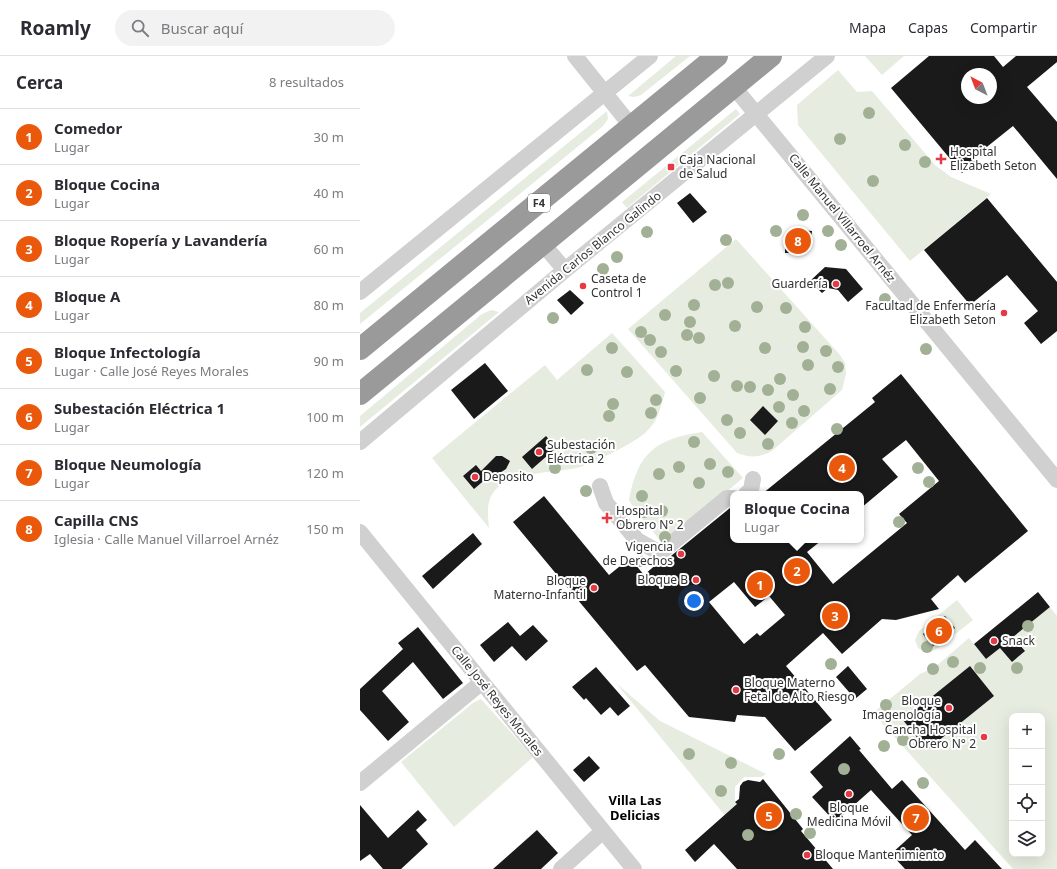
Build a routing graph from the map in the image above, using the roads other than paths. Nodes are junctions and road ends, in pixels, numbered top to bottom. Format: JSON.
{"nodes":[{"id":1,"x":575,"y":56,"type":"edge"},
{"id":2,"x":650,"y":56,"type":"edge"},
{"id":3,"x":717,"y":56,"type":"edge"},
{"id":4,"x":771,"y":56,"type":"edge"},
{"id":5,"x":827,"y":56,"type":"edge"},
{"id":6,"x":733,"y":86,"type":"junction"},
{"id":7,"x":605,"y":93,"type":"junction"},
{"id":8,"x":756,"y":114,"type":"junction"},
{"id":9,"x":632,"y":127,"type":"junction"},
{"id":10,"x":542,"y":243,"type":"junction"},
{"id":11,"x":565,"y":270,"type":"junction"},
{"id":12,"x":360,"y":292,"type":"edge"},
{"id":13,"x":360,"y":349,"type":"edge"},
{"id":14,"x":360,"y":394,"type":"edge"},
{"id":15,"x":360,"y":442,"type":"edge"},
{"id":16,"x":752,"y":480,"type":"dead end"},
{"id":17,"x":1057,"y":480,"type":"edge"},
{"id":18,"x":600,"y":486,"type":"dead end"},
{"id":19,"x":750,"y":491,"type":"edge"},
{"id":20,"x":730,"y":498,"type":"edge"},
{"id":21,"x":360,"y":532,"type":"edge"},
{"id":22,"x":482,"y":682,"type":"junction"},
{"id":23,"x":360,"y":783,"type":"edge"},
{"id":24,"x":603,"y":831,"type":"junction"},
{"id":25,"x":561,"y":869,"type":"edge"},
{"id":26,"x":634,"y":869,"type":"edge"}],
"edges":[{"from":1,"to":7,"type":"street"},
{"from":2,"to":7,"type":"street"},
{"from":3,"to":9,"type":"highway","number":"F4"},
{"from":4,"to":6,"type":"highway"},
{"from":5,"to":8,"type":"street","name":"Avenida Carlos Blanco Galindo"},
{"from":6,"to":8,"type":"street","name":"Calle Manuel Villarroel Arnéz"},
{"from":6,"to":10,"type":"highway"},
{"from":7,"to":9,"type":"street"},
{"from":7,"to":12,"type":"street"},
{"from":8,"to":11,"type":"street","name":"Avenida Carlos Blanco Galindo"},
{"from":8,"to":17,"type":"street","name":"Calle Manuel Villarroel Arnéz"},
{"from":9,"to":13,"type":"highway","number":"F4"},
{"from":10,"to":11,"type":"street"},
{"from":10,"to":14,"type":"highway"},
{"from":11,"to":15,"type":"street","name":"Avenida Carlos Blanco Galindo"},
{"from":16,"to":19,"type":"street"},
{"from":18,"to":20,"type":"street"},
{"from":21,"to":22,"type":"street","name":"Calle José Reyes Morales"},
{"from":22,"to":23,"type":"street"},
{"from":22,"to":24,"type":"street","name":"Calle José Reyes Morales"},
{"from":24,"to":25,"type":"street"},
{"from":24,"to":26,"type":"street","name":"Calle José Reyes Morales"}]}
